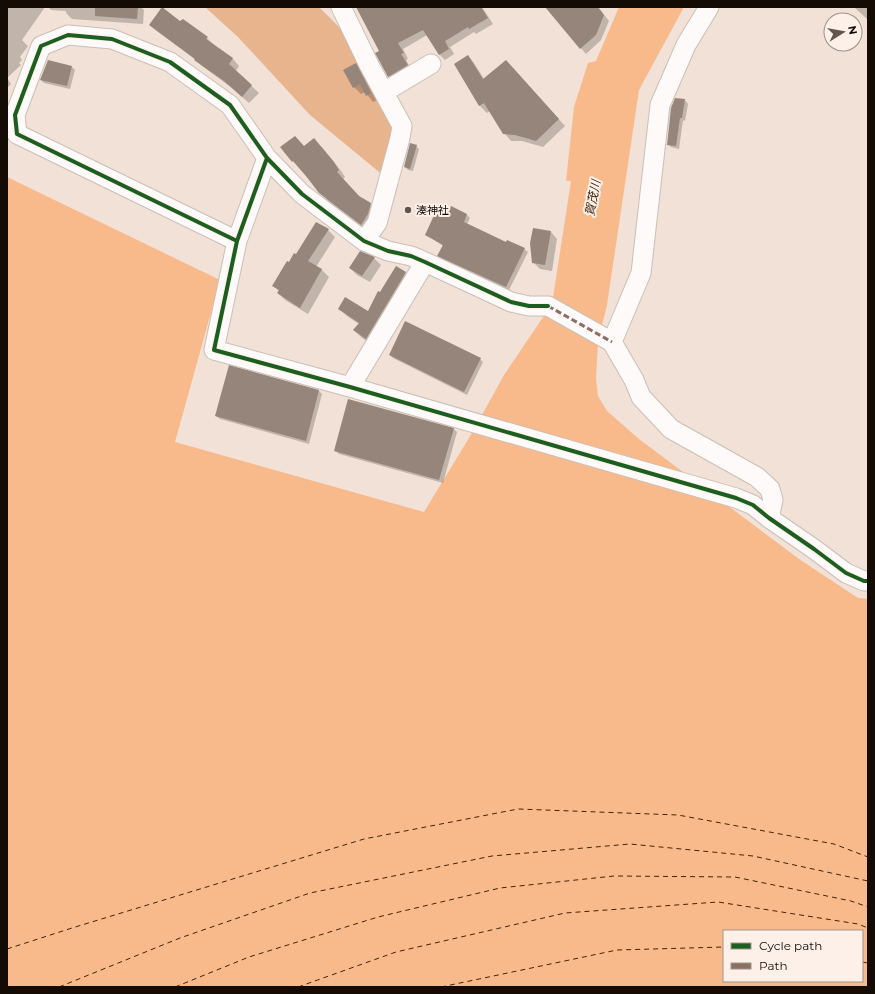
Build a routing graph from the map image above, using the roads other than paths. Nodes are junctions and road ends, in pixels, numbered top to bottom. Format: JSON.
{"nodes":[{"id":1,"x":342,"y":7,"type":"edge"},
{"id":2,"x":709,"y":7,"type":"edge"},
{"id":3,"x":431,"y":64,"type":"dead end"},
{"id":4,"x":384,"y":92,"type":"junction"},
{"id":5,"x":11,"y":112,"type":"edge"},
{"id":6,"x":267,"y":158,"type":"junction"},
{"id":7,"x":237,"y":241,"type":"junction"},
{"id":8,"x":364,"y":241,"type":"junction"},
{"id":9,"x":425,"y":262,"type":"junction"},
{"id":10,"x":606,"y":340,"type":"junction"},
{"id":11,"x":350,"y":387,"type":"junction"},
{"id":12,"x":769,"y":518,"type":"junction"},
{"id":13,"x":868,"y":582,"type":"edge"}],
"edges":[{"from":1,"to":4,"type":"street"},
{"from":2,"to":10,"type":"street"},
{"from":3,"to":4,"type":"street"},
{"from":4,"to":8,"type":"street"},
{"from":5,"to":6,"type":"street"},
{"from":5,"to":7,"type":"street"},
{"from":6,"to":7,"type":"street"},
{"from":6,"to":8,"type":"street"},
{"from":7,"to":11,"type":"street"},
{"from":8,"to":9,"type":"street"},
{"from":9,"to":10,"type":"street"},
{"from":9,"to":11,"type":"street"},
{"from":10,"to":12,"type":"street"},
{"from":11,"to":12,"type":"street"},
{"from":12,"to":13,"type":"street"}]}
